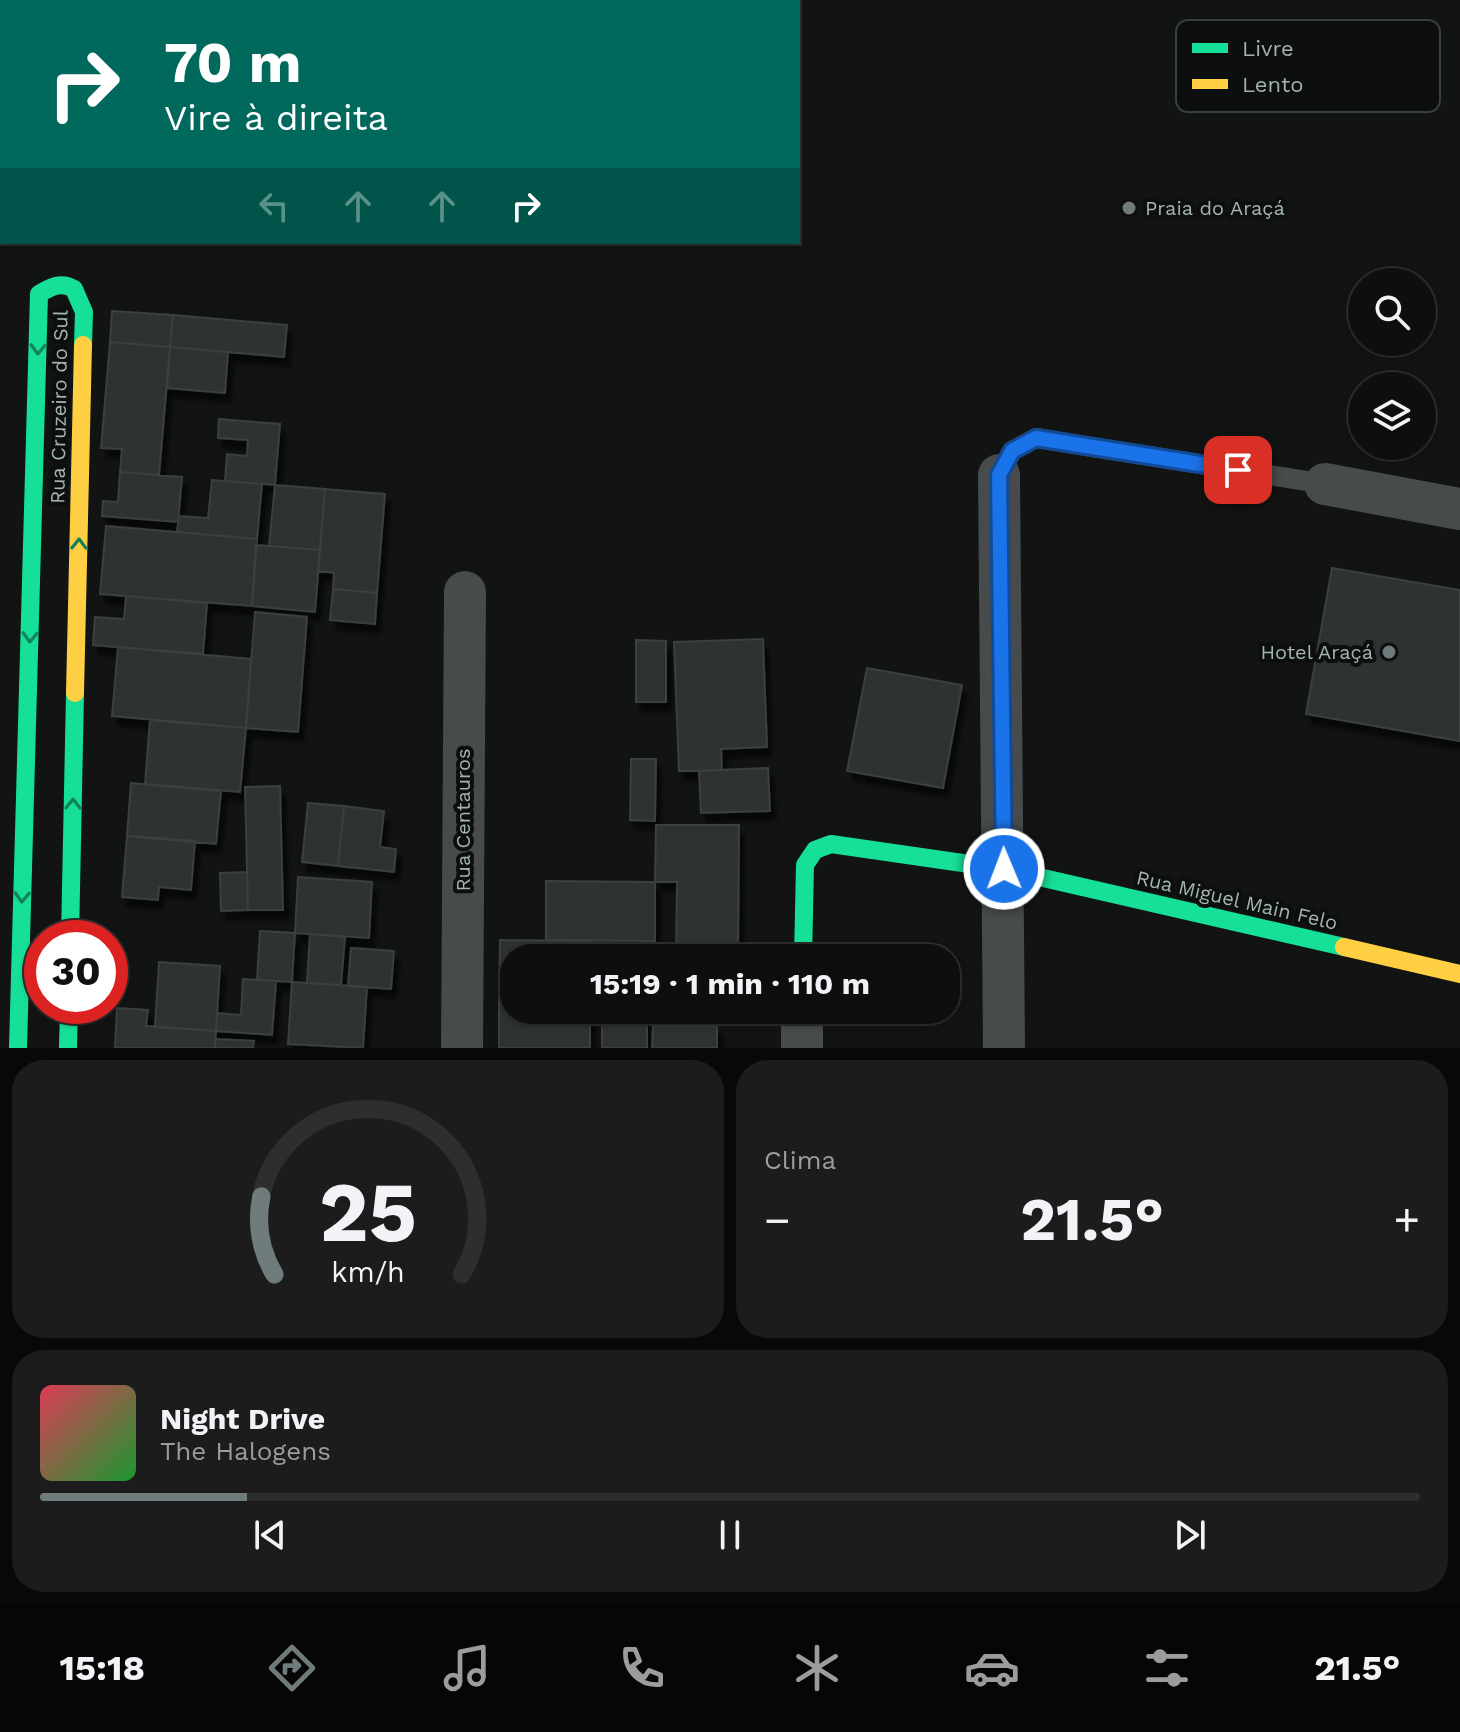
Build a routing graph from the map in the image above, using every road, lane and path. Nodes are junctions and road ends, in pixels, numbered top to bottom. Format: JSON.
{"nodes":[{"id":1,"x":999,"y":475,"type":"joint"},
{"id":2,"x":1325,"y":484,"type":"joint"},
{"id":3,"x":1460,"y":509,"type":"edge"},
{"id":4,"x":55,"y":585,"type":"junction"},
{"id":5,"x":465,"y":592,"type":"dead end"},
{"id":6,"x":1004,"y":869,"type":"junction"},
{"id":7,"x":69,"y":920,"type":"edge"},
{"id":8,"x":803,"y":944,"type":"edge"},
{"id":9,"x":1460,"y":974,"type":"edge"},
{"id":10,"x":69,"y":1024,"type":"edge"},
{"id":11,"x":802,"y":1024,"type":"edge"},
{"id":12,"x":18,"y":1048,"type":"edge"},
{"id":13,"x":68,"y":1048,"type":"edge"},
{"id":14,"x":462,"y":1048,"type":"edge"},
{"id":15,"x":802,"y":1048,"type":"edge"},
{"id":16,"x":1004,"y":1048,"type":"edge"}],
"edges":[{"from":1,"to":2,"type":"lane"},
{"from":1,"to":6,"type":"street"},
{"from":2,"to":3,"type":"street"},
{"from":4,"to":4,"type":"street","name":"Rua Cruzeiro do Sul","one_way":true},
{"from":7,"to":4,"type":"street","name":"Rua Cruzeiro do Sul","one_way":true},
{"from":4,"to":12,"type":"street","name":"Rua Cruzeiro do Sul","one_way":true},
{"from":5,"to":14,"type":"street","name":"Rua Centauros"},
{"from":6,"to":8,"type":"street","name":"Rua Miguel Main Felo"},
{"from":6,"to":9,"type":"street","name":"Rua Miguel Main Felo"},
{"from":6,"to":16,"type":"street"},
{"from":10,"to":13,"type":"street"},
{"from":11,"to":15,"type":"street"}]}
